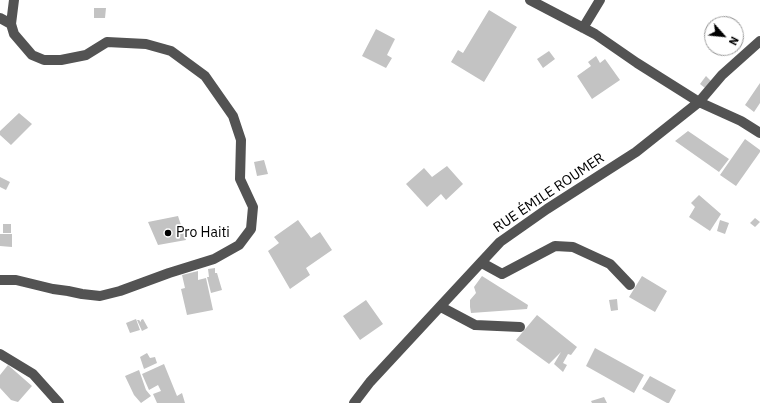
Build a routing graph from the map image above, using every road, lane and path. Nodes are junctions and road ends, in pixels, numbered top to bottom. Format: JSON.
{"nodes":[{"id":1,"x":14,"y":0,"type":"edge"},
{"id":2,"x":530,"y":0,"type":"edge"},
{"id":3,"x":600,"y":0,"type":"edge"},
{"id":4,"x":0,"y":18,"type":"edge"},
{"id":5,"x":11,"y":24,"type":"junction"},
{"id":6,"x":583,"y":28,"type":"junction"},
{"id":7,"x":760,"y":41,"type":"edge"},
{"id":8,"x":699,"y":102,"type":"junction"},
{"id":9,"x":760,"y":133,"type":"edge"},
{"id":10,"x":482,"y":263,"type":"junction"},
{"id":11,"x":0,"y":280,"type":"edge"},
{"id":12,"x":630,"y":285,"type":"dead end"},
{"id":13,"x":441,"y":307,"type":"junction"},
{"id":14,"x":520,"y":327,"type":"dead end"},
{"id":15,"x":0,"y":354,"type":"edge"},
{"id":16,"x":59,"y":403,"type":"edge"},
{"id":17,"x":354,"y":403,"type":"edge"}],
"edges":[{"from":1,"to":5,"type":"street"},
{"from":2,"to":6,"type":"street"},
{"from":3,"to":6,"type":"street"},
{"from":4,"to":5,"type":"street"},
{"from":5,"to":11,"type":"street"},
{"from":6,"to":8,"type":"street"},
{"from":7,"to":8,"type":"street","name":"RUE ÉMILE ROUMER"},
{"from":8,"to":9,"type":"street"},
{"from":8,"to":10,"type":"street","name":"RUE ÉMILE ROUMER"},
{"from":10,"to":12,"type":"street"},
{"from":10,"to":13,"type":"street","name":"RUE ÉMILE ROUMER"},
{"from":13,"to":14,"type":"street"},
{"from":13,"to":17,"type":"street","name":"RUE ÉMILE ROUMER"},
{"from":15,"to":16,"type":"street"}]}
